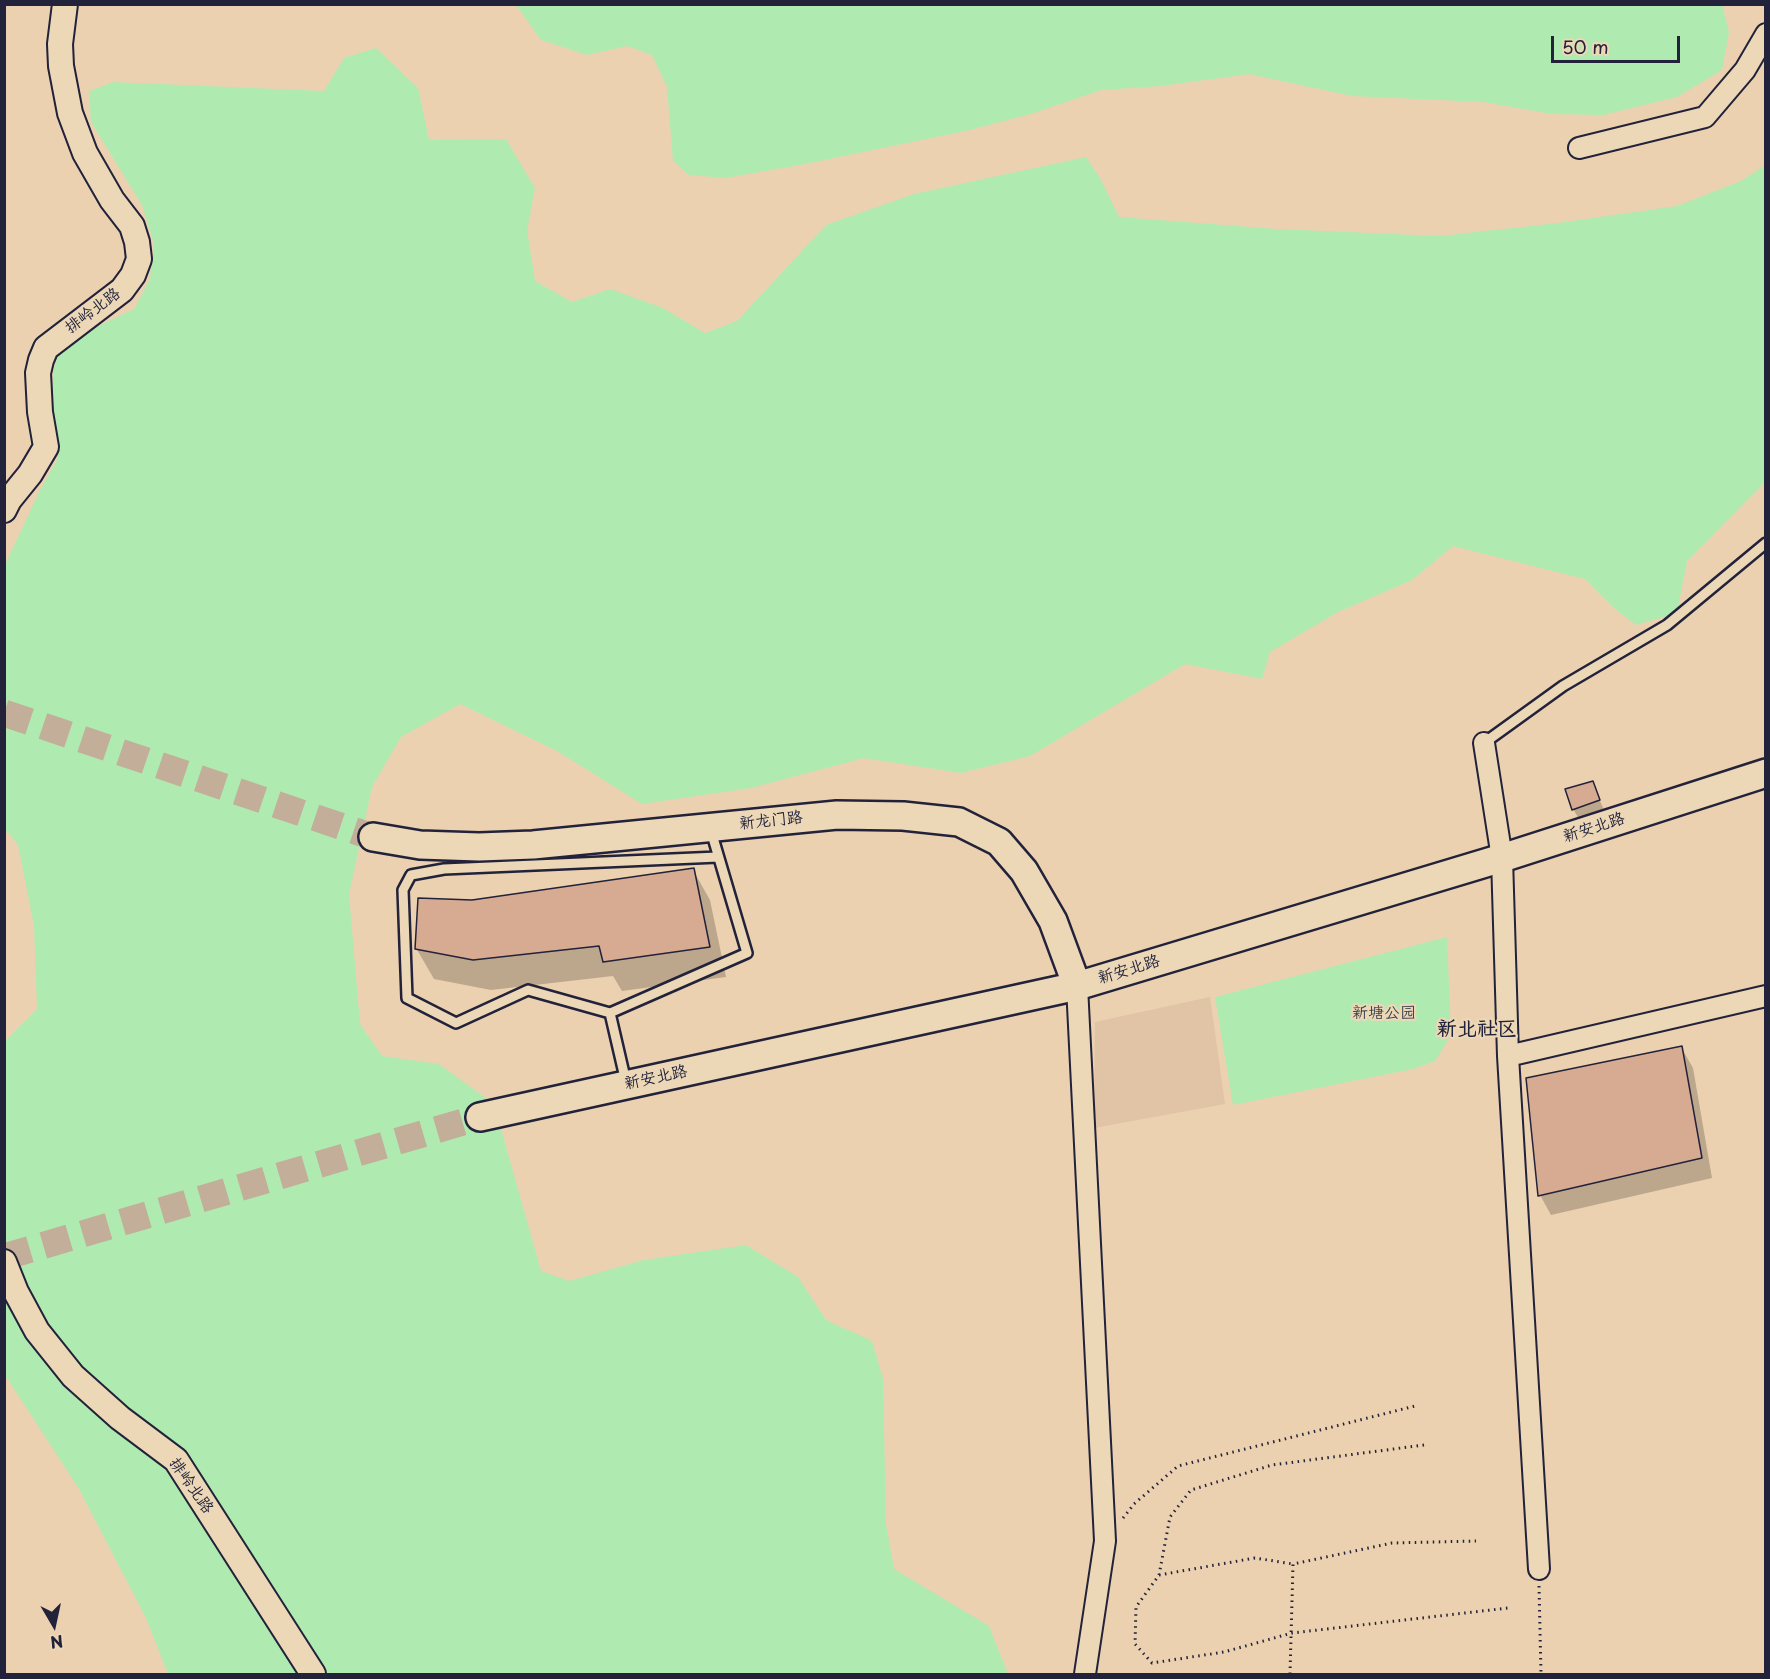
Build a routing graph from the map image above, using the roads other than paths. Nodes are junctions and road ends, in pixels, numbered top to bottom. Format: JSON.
{"nodes":[{"id":1,"x":65,"y":4,"type":"edge"},
{"id":2,"x":1766,"y":34,"type":"edge"},
{"id":3,"x":1579,"y":148,"type":"dead end"},
{"id":4,"x":4,"y":510,"type":"edge"},
{"id":5,"x":1766,"y":543,"type":"edge"},
{"id":6,"x":1484,"y":744,"type":"joint"},
{"id":7,"x":1766,"y":773,"type":"edge"},
{"id":8,"x":710,"y":827,"type":"junction"},
{"id":9,"x":373,"y":837,"type":"tunnel mouth"},
{"id":10,"x":718,"y":857,"type":"junction"},
{"id":11,"x":1502,"y":858,"type":"junction"},
{"id":12,"x":1077,"y":986,"type":"junction"},
{"id":13,"x":1766,"y":996,"type":"edge"},
{"id":14,"x":610,"y":1013,"type":"junction"},
{"id":15,"x":1508,"y":1056,"type":"junction"},
{"id":16,"x":627,"y":1085,"type":"junction"},
{"id":17,"x":480,"y":1117,"type":"tunnel mouth"},
{"id":18,"x":4,"y":1262,"type":"edge"},
{"id":19,"x":1539,"y":1569,"type":"road end"},
{"id":20,"x":313,"y":1674,"type":"edge"},
{"id":21,"x":1085,"y":1674,"type":"edge"}],
"edges":[{"from":1,"to":4,"type":"street","name":"排岭北路"},
{"from":2,"to":3,"type":"street"},
{"from":5,"to":6,"type":"lane"},
{"from":6,"to":11,"type":"street"},
{"from":7,"to":11,"type":"main road","name":"新安北路"},
{"from":8,"to":9,"type":"main road","name":"新龙门路"},
{"from":8,"to":10,"type":"lane"},
{"from":8,"to":12,"type":"main road","name":"新龙门路"},
{"from":10,"to":14,"type":"lane"},
{"from":10,"to":14,"type":"lane"},
{"from":11,"to":12,"type":"main road","name":"新安北路"},
{"from":11,"to":15,"type":"street"},
{"from":12,"to":16,"type":"main road","name":"新安北路"},
{"from":12,"to":21,"type":"street"},
{"from":13,"to":15,"type":"street"},
{"from":14,"to":16,"type":"lane"},
{"from":15,"to":19,"type":"street"},
{"from":16,"to":17,"type":"main road","name":"新安北路"},
{"from":18,"to":20,"type":"street","name":"排岭北路"}]}
